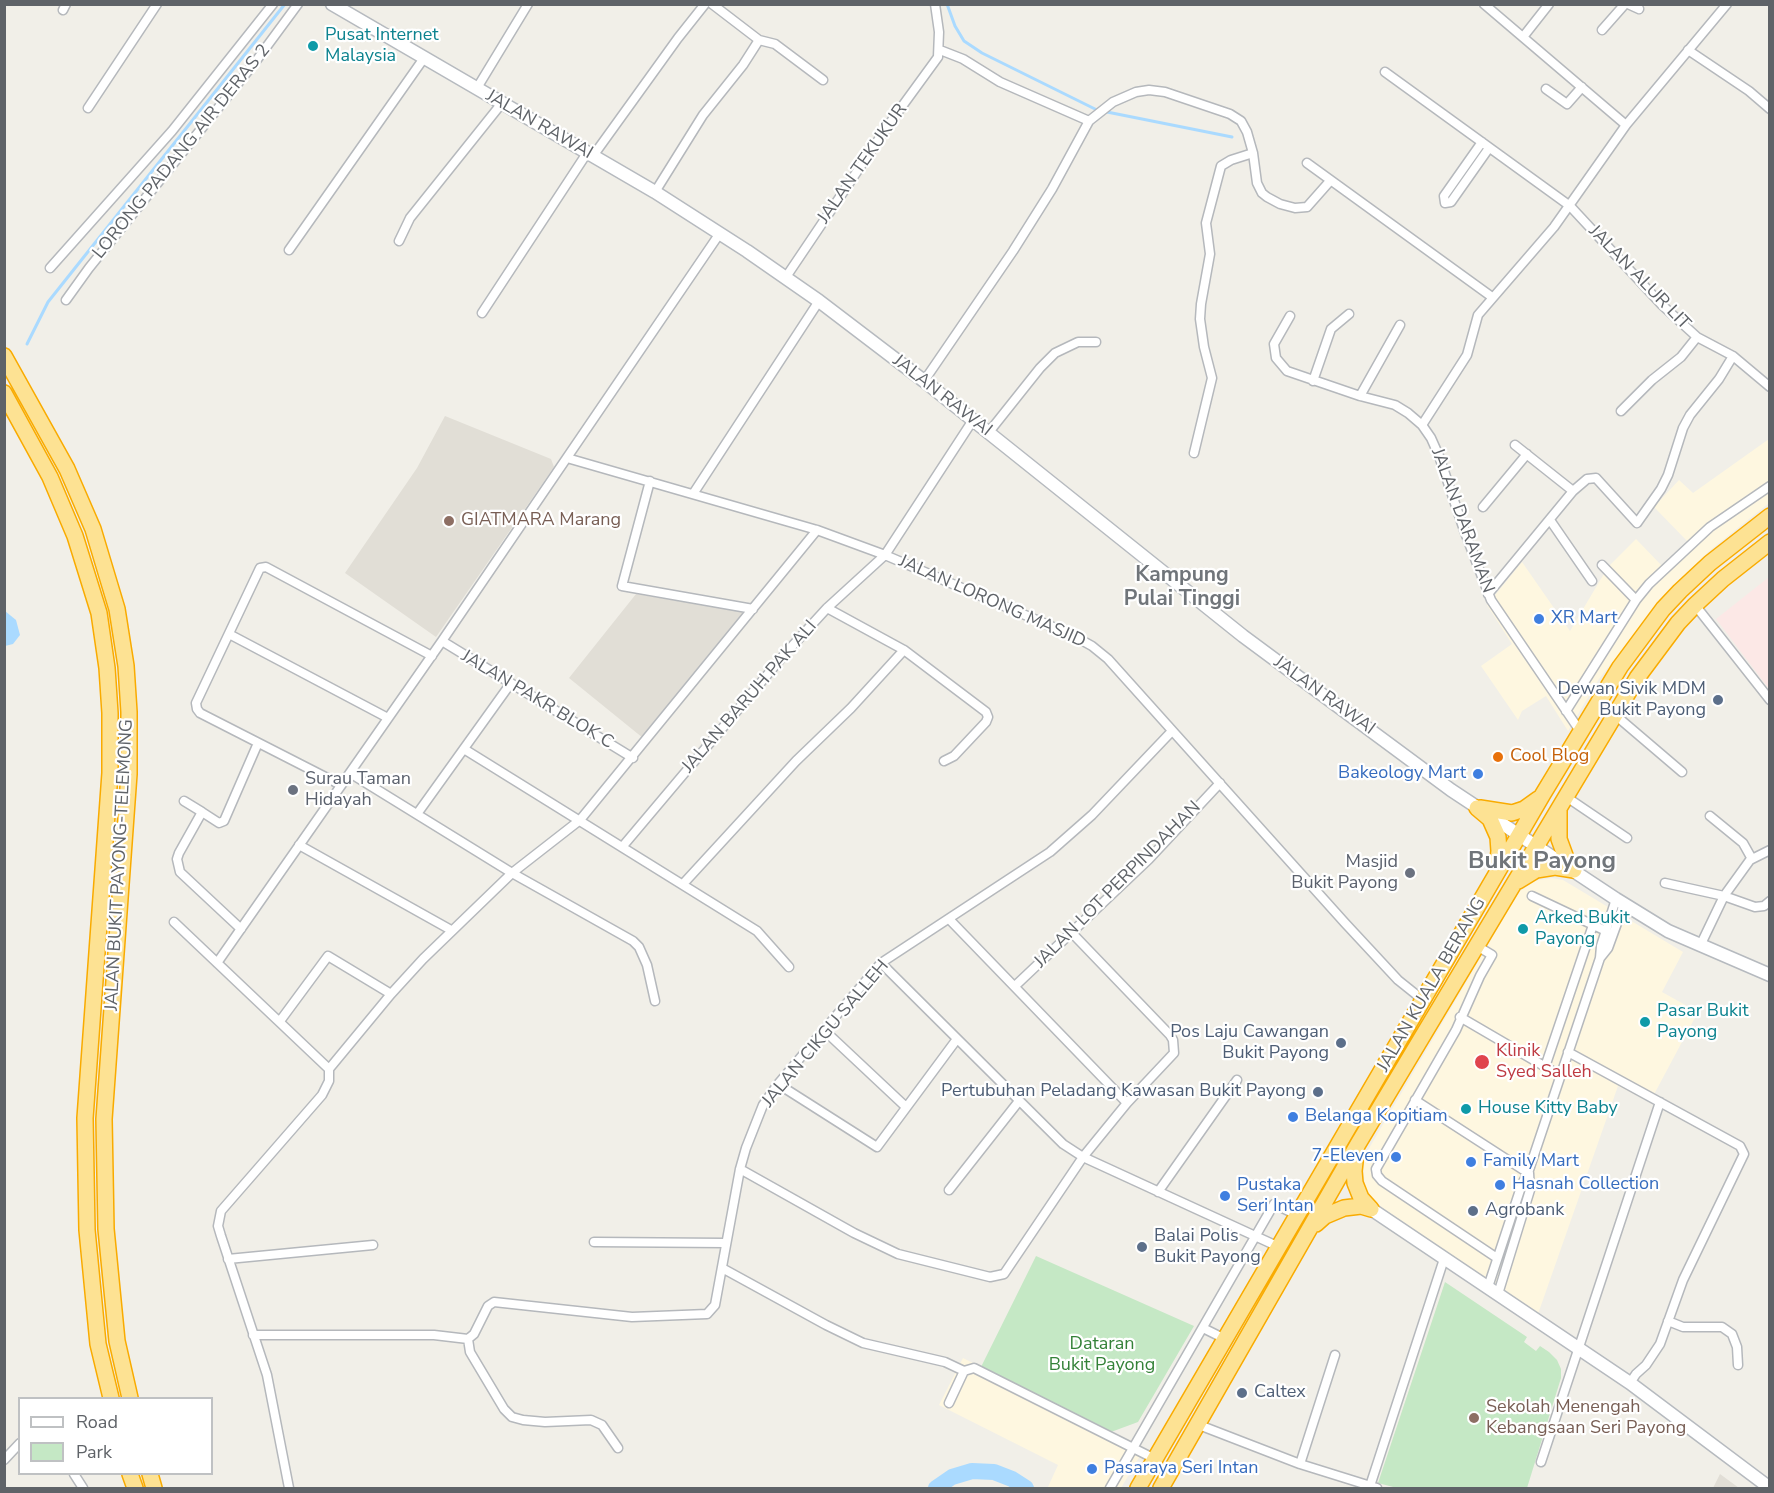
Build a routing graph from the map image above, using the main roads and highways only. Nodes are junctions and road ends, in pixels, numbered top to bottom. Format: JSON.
{"nodes":[{"id":1,"x":332,"y":4,"type":"edge"},
{"id":2,"x":4,"y":356,"type":"edge"},
{"id":3,"x":4,"y":393,"type":"edge"},
{"id":4,"x":1770,"y":516,"type":"edge"},
{"id":5,"x":1770,"y":542,"type":"edge"},
{"id":6,"x":1543,"y":794,"type":"junction"},
{"id":7,"x":1563,"y":800,"type":"junction"},
{"id":8,"x":1477,"y":808,"type":"junction"},
{"id":9,"x":1519,"y":835,"type":"junction"},
{"id":10,"x":1536,"y":846,"type":"junction"},
{"id":11,"x":1574,"y":870,"type":"junction"},
{"id":12,"x":1496,"y":874,"type":"junction"},
{"id":13,"x":1514,"y":885,"type":"junction"},
{"id":14,"x":1770,"y":975,"type":"edge"},
{"id":15,"x":1358,"y":1144,"type":"junction"},
{"id":16,"x":1371,"y":1209,"type":"junction"},
{"id":17,"x":1310,"y":1229,"type":"junction"},
{"id":18,"x":111,"y":1397,"type":"edge"},
{"id":19,"x":130,"y":1397,"type":"edge"},
{"id":20,"x":1138,"y":1488,"type":"edge"},
{"id":21,"x":1161,"y":1488,"type":"edge"},
{"id":22,"x":1770,"y":1488,"type":"edge"}],
"edges":[{"from":1,"to":8,"type":"main road","name":"JALAN RAWAI"},
{"from":2,"to":19,"type":"highway","name":"JALAN BUKIT PAYONG-TELEMONG"},
{"from":3,"to":18,"type":"highway","name":"JALAN BUKIT PAYONG-TELEMONG"},
{"from":4,"to":6,"type":"highway","name":"JALAN KUALA BERANG"},
{"from":5,"to":7,"type":"highway","name":"JALAN KUALA BERANG"},
{"from":6,"to":8,"type":"highway"},
{"from":6,"to":9,"type":"highway","name":"JALAN KUALA BERANG"},
{"from":7,"to":10,"type":"highway","name":"JALAN KUALA BERANG"},
{"from":7,"to":11,"type":"highway"},
{"from":8,"to":9,"type":"main road","name":"JALAN RAWAI"},
{"from":8,"to":12,"type":"highway"},
{"from":9,"to":10,"type":"main road","name":"JALAN RAWAI"},
{"from":9,"to":12,"type":"highway","name":"JALAN KUALA BERANG"},
{"from":10,"to":11,"type":"main road","name":"JALAN RAWAI"},
{"from":10,"to":13,"type":"highway","name":"JALAN KUALA BERANG"},
{"from":11,"to":13,"type":"highway"},
{"from":11,"to":14,"type":"main road","name":"JALAN RAWAI"},
{"from":12,"to":20,"type":"highway","name":"JALAN KUALA BERANG"},
{"from":13,"to":15,"type":"highway","name":"JALAN KUALA BERANG"},
{"from":15,"to":16,"type":"highway"},
{"from":15,"to":17,"type":"highway","name":"JALAN KUALA BERANG"},
{"from":16,"to":17,"type":"highway"},
{"from":16,"to":22,"type":"main road"},
{"from":17,"to":21,"type":"highway","name":"JALAN KUALA BERANG"}]}
